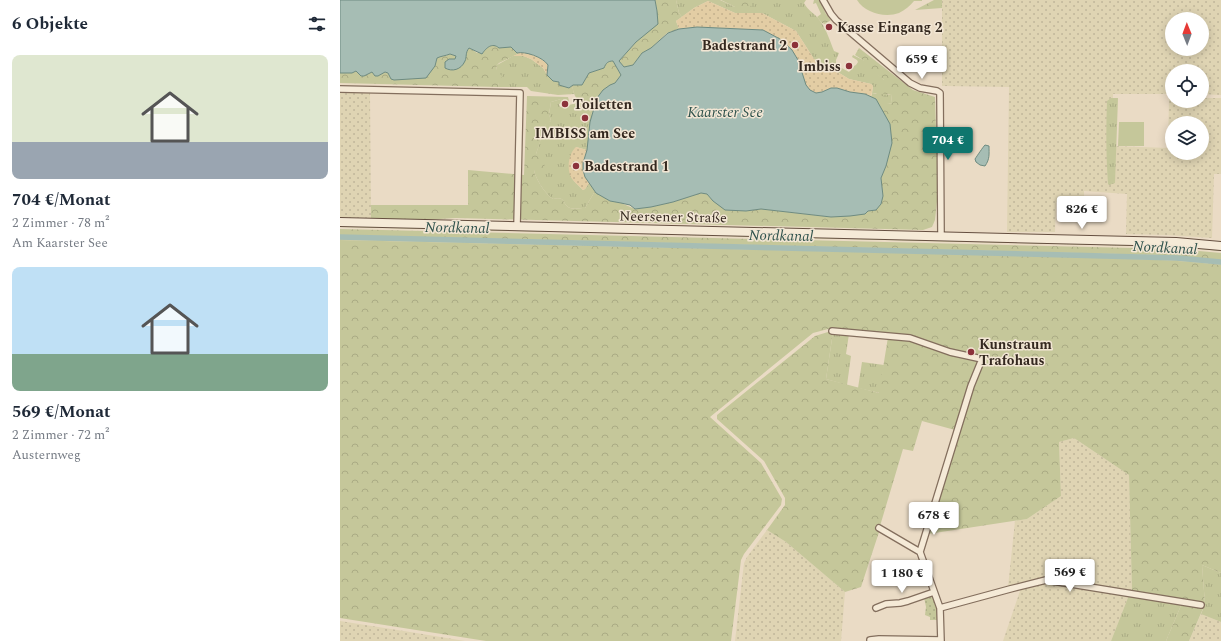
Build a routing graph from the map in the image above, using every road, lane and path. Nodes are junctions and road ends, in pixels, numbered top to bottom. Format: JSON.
{"nodes":[{"id":1,"x":824,"y":0,"type":"edge"},
{"id":2,"x":340,"y":89,"type":"edge"},
{"id":3,"x":340,"y":222,"type":"edge"},
{"id":4,"x":517,"y":226,"type":"junction"},
{"id":5,"x":940,"y":236,"type":"junction"},
{"id":6,"x":1221,"y":246,"type":"edge"},
{"id":7,"x":832,"y":331,"type":"dead end"},
{"id":8,"x":879,"y":528,"type":"dead end"},
{"id":9,"x":920,"y":552,"type":"junction"},
{"id":10,"x":934,"y":592,"type":"junction"},
{"id":11,"x":1201,"y":605,"type":"dead end"},
{"id":12,"x":876,"y":608,"type":"dead end"},
{"id":13,"x":940,"y":608,"type":"junction"},
{"id":14,"x":870,"y":640,"type":"dead end"},
{"id":15,"x":941,"y":641,"type":"edge"}],
"edges":[{"from":1,"to":5,"type":"street"},
{"from":2,"to":4,"type":"street"},
{"from":3,"to":4,"type":"main road","name":"Neersener Straße"},
{"from":4,"to":5,"type":"main road","name":"Neersener Straße"},
{"from":5,"to":6,"type":"main road","name":"Neersener Straße"},
{"from":7,"to":9,"type":"street"},
{"from":8,"to":9,"type":"street"},
{"from":9,"to":10,"type":"street"},
{"from":10,"to":12,"type":"street"},
{"from":10,"to":13,"type":"street"},
{"from":11,"to":13,"type":"street"},
{"from":13,"to":15,"type":"street"},
{"from":14,"to":15,"type":"street"}]}
